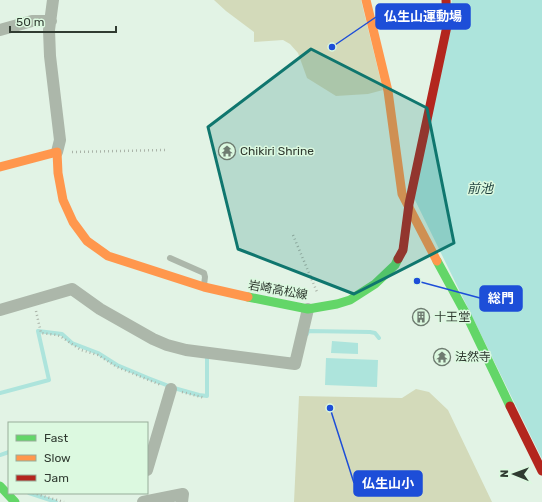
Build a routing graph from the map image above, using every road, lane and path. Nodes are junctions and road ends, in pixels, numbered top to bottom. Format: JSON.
{"nodes":[{"id":1,"x":53,"y":0,"type":"edge"},
{"id":2,"x":366,"y":0,"type":"edge"},
{"id":3,"x":446,"y":0,"type":"edge"},
{"id":4,"x":51,"y":21,"type":"junction"},
{"id":5,"x":0,"y":30,"type":"edge"},
{"id":6,"x":164,"y":150,"type":"dead end"},
{"id":7,"x":57,"y":152,"type":"junction"},
{"id":8,"x":0,"y":167,"type":"edge"},
{"id":9,"x":408,"y":204,"type":"junction"},
{"id":10,"x":293,"y":235,"type":"dead end"},
{"id":11,"x":170,"y":258,"type":"dead end"},
{"id":12,"x":204,"y":287,"type":"junction"},
{"id":13,"x":33,"y":301,"type":"junction"},
{"id":14,"x":323,"y":307,"type":"junction"},
{"id":15,"x":308,"y":309,"type":"junction"},
{"id":16,"x":0,"y":310,"type":"edge"},
{"id":17,"x":171,"y":389,"type":"junction"},
{"id":18,"x":205,"y":398,"type":"dead end"},
{"id":19,"x":148,"y":467,"type":"edge"},
{"id":20,"x":542,"y":471,"type":"edge"},
{"id":21,"x":0,"y":486,"type":"edge"},
{"id":22,"x":36,"y":494,"type":"edge"},
{"id":23,"x":15,"y":502,"type":"edge"},
{"id":24,"x":64,"y":502,"type":"edge"},
{"id":25,"x":143,"y":502,"type":"edge"},
{"id":26,"x":182,"y":502,"type":"edge"}],
"edges":[{"from":1,"to":4,"type":"street"},
{"from":2,"to":9,"type":"main road"},
{"from":3,"to":9,"type":"main road","name":"岩崎高松線"},
{"from":4,"to":5,"type":"street"},
{"from":4,"to":7,"type":"street"},
{"from":6,"to":7,"type":"path"},
{"from":7,"to":8,"type":"main road"},
{"from":7,"to":12,"type":"main road","name":"岩崎高松線"},
{"from":9,"to":14,"type":"main road","name":"岩崎高松線"},
{"from":9,"to":20,"type":"main road"},
{"from":10,"to":14,"type":"path"},
{"from":11,"to":12,"type":"lane"},
{"from":12,"to":15,"type":"main road","name":"岩崎高松線"},
{"from":13,"to":15,"type":"street"},
{"from":13,"to":16,"type":"street"},
{"from":13,"to":17,"type":"path"},
{"from":14,"to":15,"type":"main road","name":"岩崎高松線"},
{"from":17,"to":18,"type":"path"},
{"from":17,"to":19,"type":"street"},
{"from":21,"to":23,"type":"main road"},
{"from":22,"to":24,"type":"path"},
{"from":25,"to":26,"type":"street"}]}
